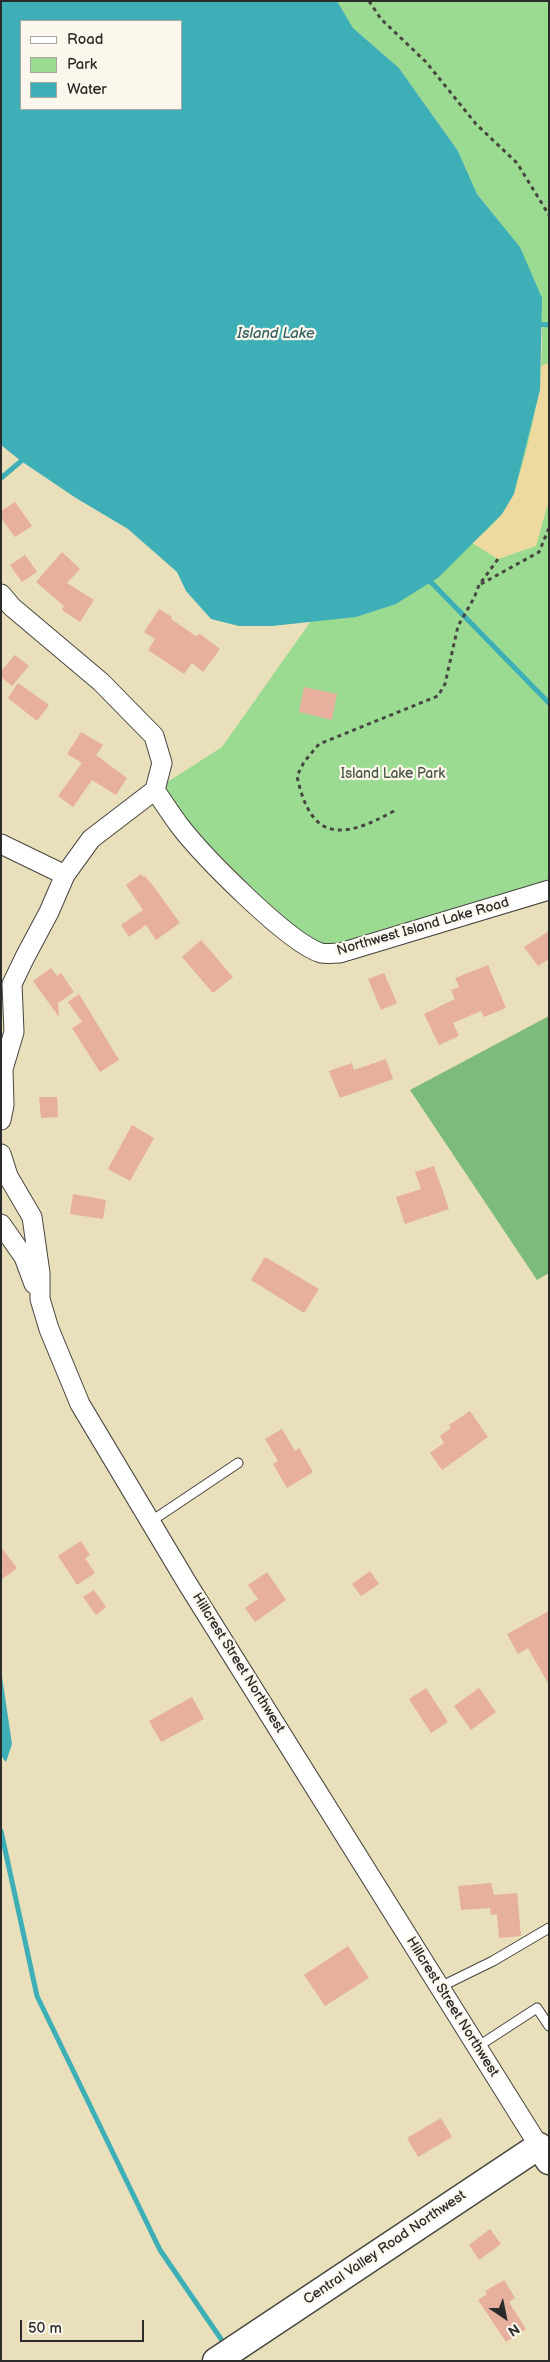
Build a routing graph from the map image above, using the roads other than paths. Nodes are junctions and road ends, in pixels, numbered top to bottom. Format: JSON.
{"nodes":[{"id":1,"x":1,"y":594,"type":"edge"},
{"id":2,"x":155,"y":790,"type":"junction"},
{"id":3,"x":1,"y":844,"type":"edge"},
{"id":4,"x":65,"y":874,"type":"junction"},
{"id":5,"x":549,"y":890,"type":"edge"},
{"id":6,"x":1,"y":1120,"type":"edge"},
{"id":7,"x":1,"y":1154,"type":"edge"},
{"id":8,"x":1,"y":1224,"type":"edge"},
{"id":9,"x":40,"y":1299,"type":"junction"},
{"id":10,"x":238,"y":1463,"type":"dead end"},
{"id":11,"x":150,"y":1522,"type":"junction"},
{"id":12,"x":549,"y":1928,"type":"edge"},
{"id":13,"x":440,"y":1987,"type":"junction"},
{"id":14,"x":549,"y":2026,"type":"edge"},
{"id":15,"x":477,"y":2047,"type":"junction"},
{"id":16,"x":545,"y":2148,"type":"edge"},
{"id":17,"x":216,"y":2361,"type":"edge"}],
"edges":[{"from":1,"to":2,"type":"street"},
{"from":2,"to":4,"type":"street"},
{"from":2,"to":5,"type":"street","name":"Northwest Island Lake Road"},
{"from":3,"to":4,"type":"street"},
{"from":4,"to":6,"type":"street"},
{"from":7,"to":9,"type":"street","name":"Hillcrest Street Northwest"},
{"from":8,"to":9,"type":"street"},
{"from":9,"to":11,"type":"street","name":"Hillcrest Street Northwest"},
{"from":10,"to":11,"type":"lane"},
{"from":11,"to":13,"type":"street","name":"Hillcrest Street Northwest"},
{"from":12,"to":13,"type":"lane"},
{"from":13,"to":15,"type":"street","name":"Hillcrest Street Northwest"},
{"from":14,"to":15,"type":"lane"},
{"from":15,"to":16,"type":"street","name":"Hillcrest Street Northwest"},
{"from":16,"to":17,"type":"main road","name":"Central Valley Road Northwest"}]}
